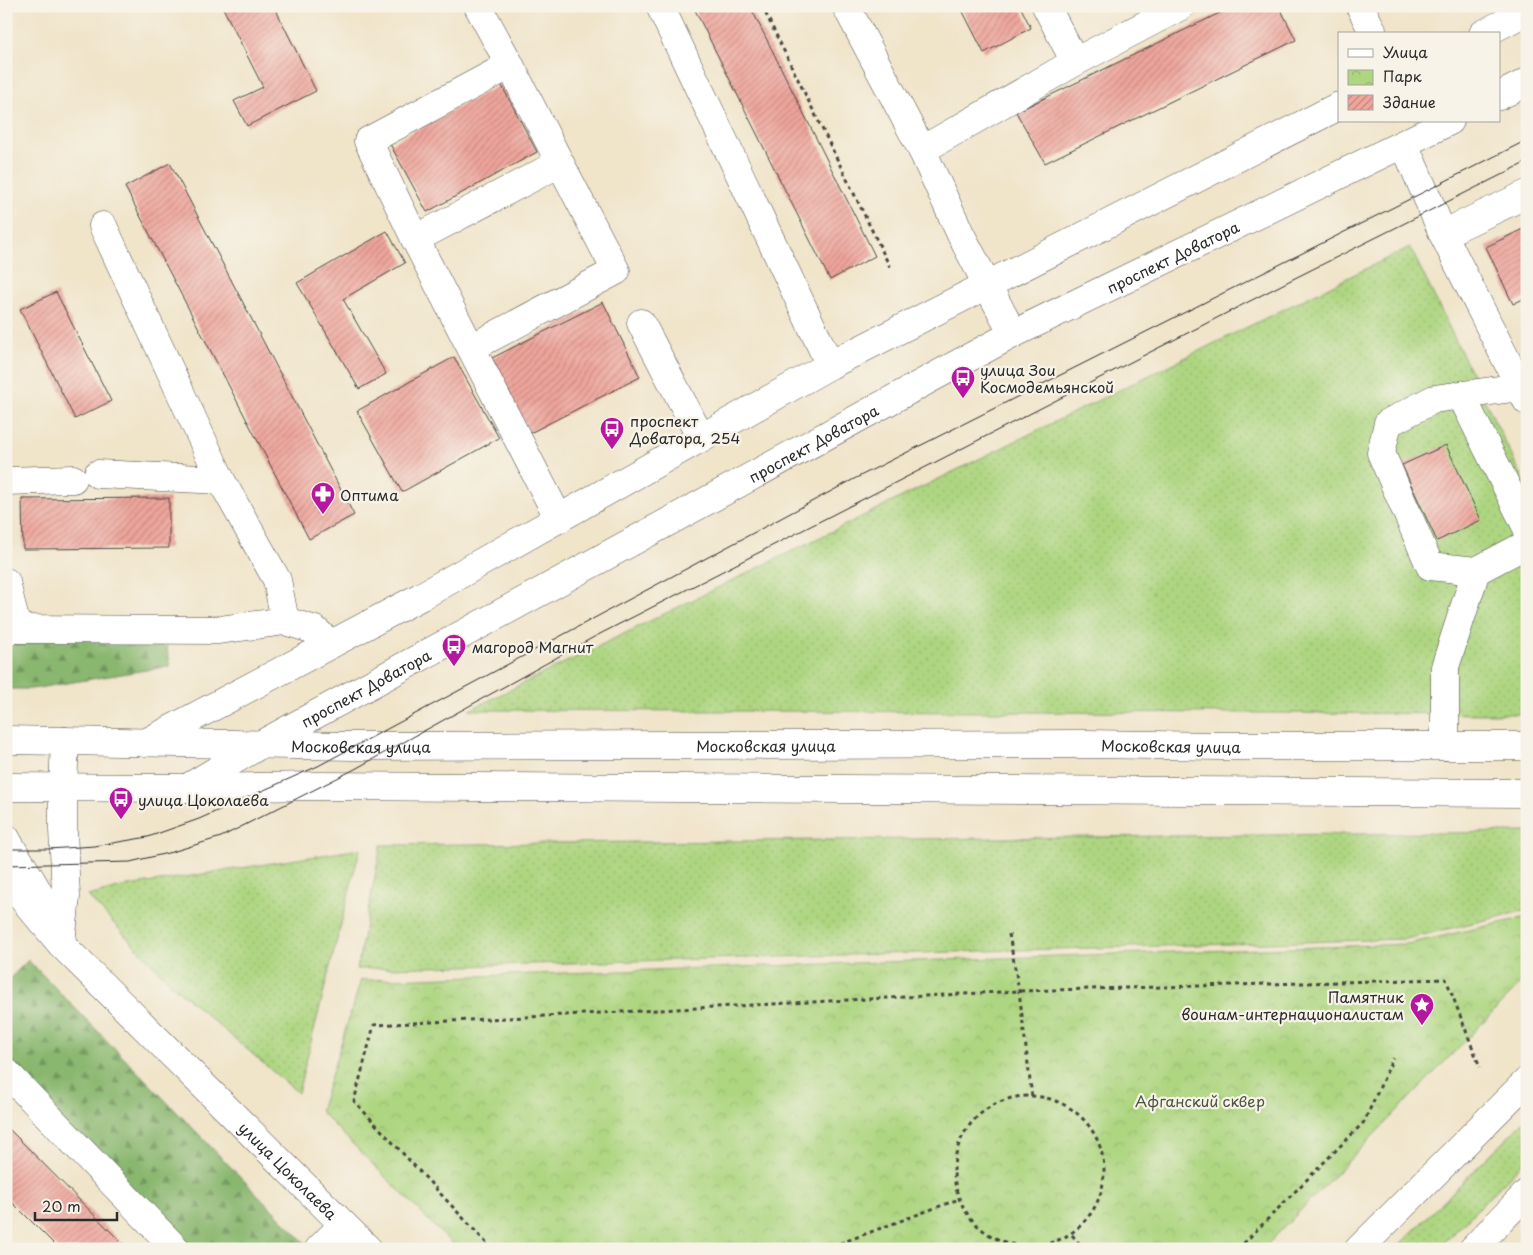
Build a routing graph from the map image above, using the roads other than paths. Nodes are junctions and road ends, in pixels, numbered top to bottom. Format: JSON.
{"nodes":[{"id":1,"x":478,"y":6,"type":"edge"},
{"id":2,"x":660,"y":6,"type":"edge"},
{"id":3,"x":846,"y":6,"type":"edge"},
{"id":4,"x":1046,"y":6,"type":"edge"},
{"id":5,"x":1181,"y":6,"type":"edge"},
{"id":6,"x":1360,"y":6,"type":"edge"},
{"id":7,"x":1527,"y":11,"type":"edge"},
{"id":8,"x":1372,"y":30,"type":"dead end"},
{"id":9,"x":1487,"y":32,"type":"edge"},
{"id":10,"x":1075,"y":62,"type":"junction"},
{"id":11,"x":510,"y":65,"type":"junction"},
{"id":12,"x":1527,"y":82,"type":"edge"},
{"id":13,"x":1500,"y":96,"type":"edge"},
{"id":14,"x":1338,"y":107,"type":"edge"},
{"id":15,"x":1448,"y":122,"type":"edge"},
{"id":16,"x":1404,"y":144,"type":"junction"},
{"id":17,"x":922,"y":150,"type":"junction"},
{"id":18,"x":560,"y":163,"type":"junction"},
{"id":19,"x":1527,"y":194,"type":"edge"},
{"id":20,"x":103,"y":226,"type":"dead end"},
{"id":21,"x":1443,"y":234,"type":"junction"},
{"id":22,"x":415,"y":239,"type":"junction"},
{"id":23,"x":987,"y":285,"type":"junction"},
{"id":24,"x":641,"y":323,"type":"dead end"},
{"id":25,"x":1013,"y":334,"type":"junction"},
{"id":26,"x":471,"y":348,"type":"junction"},
{"id":27,"x":830,"y":365,"type":"junction"},
{"id":28,"x":1524,"y":394,"type":"edge"},
{"id":29,"x":1461,"y":395,"type":"junction"},
{"id":30,"x":701,"y":438,"type":"junction"},
{"id":31,"x":221,"y":480,"type":"junction"},
{"id":32,"x":6,"y":481,"type":"edge"},
{"id":33,"x":558,"y":519,"type":"junction"},
{"id":34,"x":1527,"y":528,"type":"edge"},
{"id":35,"x":1527,"y":544,"type":"edge"},
{"id":36,"x":1476,"y":571,"type":"junction"},
{"id":37,"x":6,"y":582,"type":"edge"},
{"id":38,"x":285,"y":621,"type":"junction"},
{"id":39,"x":12,"y":629,"type":"edge"},
{"id":40,"x":331,"y":644,"type":"junction"},
{"id":41,"x":6,"y":740,"type":"edge"},
{"id":42,"x":65,"y":741,"type":"junction"},
{"id":43,"x":144,"y":743,"type":"junction"},
{"id":44,"x":258,"y":746,"type":"junction"},
{"id":45,"x":1446,"y":746,"type":"junction"},
{"id":46,"x":1527,"y":746,"type":"edge"},
{"id":47,"x":6,"y":787,"type":"edge"},
{"id":48,"x":63,"y":787,"type":"junction"},
{"id":49,"x":187,"y":788,"type":"junction"},
{"id":50,"x":1527,"y":793,"type":"edge"},
{"id":51,"x":6,"y":838,"type":"edge"},
{"id":52,"x":6,"y":879,"type":"edge"},
{"id":53,"x":61,"y":944,"type":"junction"},
{"id":54,"x":6,"y":1072,"type":"edge"},
{"id":55,"x":1527,"y":1081,"type":"edge"},
{"id":56,"x":1527,"y":1193,"type":"edge"},
{"id":57,"x":343,"y":1225,"type":"junction"},
{"id":58,"x":176,"y":1249,"type":"edge"},
{"id":59,"x":319,"y":1249,"type":"edge"},
{"id":60,"x":368,"y":1249,"type":"edge"},
{"id":61,"x":1358,"y":1249,"type":"edge"},
{"id":62,"x":1473,"y":1249,"type":"edge"}],
"edges":[{"from":1,"to":11,"type":"main road"},
{"from":2,"to":27,"type":"main road"},
{"from":3,"to":17,"type":"main road"},
{"from":4,"to":10,"type":"main road"},
{"from":5,"to":10,"type":"main road"},
{"from":6,"to":8,"type":"main road"},
{"from":7,"to":9,"type":"main road"},
{"from":10,"to":17,"type":"main road"},
{"from":11,"to":18,"type":"main road"},
{"from":11,"to":22,"type":"main road"},
{"from":12,"to":13,"type":"main road"},
{"from":14,"to":23,"type":"main road"},
{"from":15,"to":16,"type":"main road","name":"проспект Доватора"},
{"from":16,"to":21,"type":"main road"},
{"from":16,"to":25,"type":"main road","name":"проспект Доватора"},
{"from":17,"to":23,"type":"main road"},
{"from":18,"to":22,"type":"main road"},
{"from":18,"to":26,"type":"main road"},
{"from":19,"to":21,"type":"main road"},
{"from":20,"to":31,"type":"main road"},
{"from":21,"to":28,"type":"main road"},
{"from":22,"to":26,"type":"main road"},
{"from":23,"to":25,"type":"main road"},
{"from":23,"to":27,"type":"main road"},
{"from":24,"to":30,"type":"main road"},
{"from":25,"to":44,"type":"main road","name":"проспект Доватора"},
{"from":26,"to":33,"type":"main road"},
{"from":27,"to":30,"type":"main road"},
{"from":28,"to":29,"type":"main road"},
{"from":29,"to":34,"type":"main road"},
{"from":29,"to":36,"type":"main road"},
{"from":30,"to":33,"type":"main road"},
{"from":31,"to":32,"type":"main road"},
{"from":31,"to":38,"type":"main road"},
{"from":33,"to":40,"type":"main road"},
{"from":35,"to":36,"type":"main road"},
{"from":36,"to":45,"type":"main road"},
{"from":37,"to":39,"type":"main road"},
{"from":38,"to":39,"type":"main road"},
{"from":38,"to":40,"type":"main road"},
{"from":40,"to":43,"type":"main road"},
{"from":41,"to":42,"type":"main road","name":"Московская улица"},
{"from":42,"to":43,"type":"main road","name":"Московская улица"},
{"from":42,"to":48,"type":"main road"},
{"from":43,"to":44,"type":"main road","name":"Московская улица"},
{"from":44,"to":45,"type":"main road","name":"Московская улица"},
{"from":44,"to":49,"type":"main road","name":"проспект Доватора"},
{"from":45,"to":46,"type":"main road","name":"Московская улица"},
{"from":47,"to":48,"type":"main road"},
{"from":48,"to":49,"type":"main road"},
{"from":48,"to":53,"type":"main road"},
{"from":49,"to":50,"type":"main road"},
{"from":51,"to":53,"type":"main road","name":"улица Цоколаева"},
{"from":52,"to":53,"type":"main road","name":"улица Цоколаева"},
{"from":53,"to":57,"type":"main road","name":"улица Цоколаева"},
{"from":54,"to":58,"type":"main road"},
{"from":55,"to":61,"type":"main road"},
{"from":56,"to":62,"type":"main road"},
{"from":57,"to":59,"type":"main road"},
{"from":57,"to":60,"type":"main road","name":"улица Цоколаева"}]}
